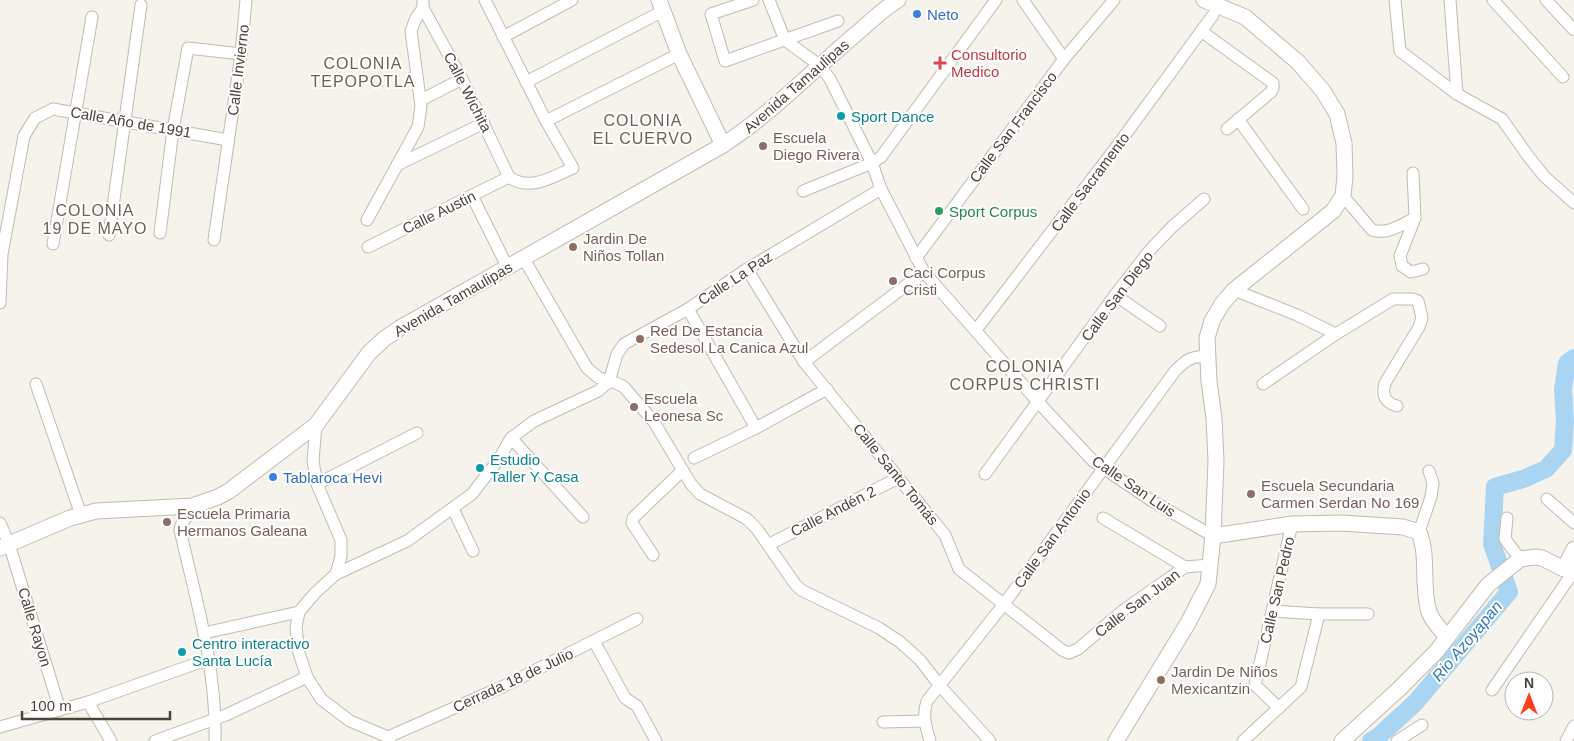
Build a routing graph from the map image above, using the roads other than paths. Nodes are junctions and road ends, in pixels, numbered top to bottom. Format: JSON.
{"nodes":[{"id":1,"x":246,"y":0,"type":"edge"},
{"id":2,"x":485,"y":0,"type":"edge"},
{"id":3,"x":572,"y":0,"type":"edge"},
{"id":4,"x":752,"y":0,"type":"edge"},
{"id":5,"x":768,"y":0,"type":"edge"},
{"id":6,"x":996,"y":0,"type":"edge"},
{"id":7,"x":1023,"y":0,"type":"edge"},
{"id":8,"x":1114,"y":0,"type":"edge"},
{"id":9,"x":1204,"y":0,"type":"edge"},
{"id":10,"x":1395,"y":0,"type":"edge"},
{"id":11,"x":1450,"y":0,"type":"edge"},
{"id":12,"x":1493,"y":0,"type":"edge"},
{"id":13,"x":1546,"y":0,"type":"edge"},
{"id":14,"x":894,"y":1,"type":"edge"},
{"id":15,"x":423,"y":4,"type":"edge"},
{"id":16,"x":141,"y":5,"type":"dead end"},
{"id":17,"x":661,"y":5,"type":"edge"},
{"id":18,"x":1213,"y":15,"type":"dead end"},
{"id":19,"x":92,"y":17,"type":"dead end"},
{"id":20,"x":838,"y":21,"type":"dead end"},
{"id":21,"x":1574,"y":30,"type":"edge"},
{"id":22,"x":1201,"y":31,"type":"junction"},
{"id":23,"x":503,"y":37,"type":"junction"},
{"id":24,"x":785,"y":40,"type":"junction"},
{"id":25,"x":241,"y":54,"type":"junction"},
{"id":26,"x":679,"y":54,"type":"junction"},
{"id":27,"x":1064,"y":59,"type":"junction"},
{"id":28,"x":819,"y":65,"type":"junction"},
{"id":29,"x":1563,"y":77,"type":"dead end"},
{"id":30,"x":462,"y":79,"type":"junction"},
{"id":31,"x":526,"y":82,"type":"junction"},
{"id":32,"x":1457,"y":94,"type":"junction"},
{"id":33,"x":421,"y":100,"type":"junction"},
{"id":34,"x":76,"y":113,"type":"junction"},
{"id":35,"x":1238,"y":119,"type":"junction"},
{"id":36,"x":125,"y":121,"type":"junction"},
{"id":37,"x":546,"y":121,"type":"junction"},
{"id":38,"x":484,"y":123,"type":"junction"},
{"id":39,"x":1227,"y":129,"type":"dead end"},
{"id":40,"x":174,"y":130,"type":"junction"},
{"id":41,"x":228,"y":140,"type":"junction"},
{"id":42,"x":723,"y":145,"type":"junction"},
{"id":43,"x":872,"y":163,"type":"junction"},
{"id":44,"x":397,"y":166,"type":"junction"},
{"id":45,"x":1413,"y":173,"type":"dead end"},
{"id":46,"x":509,"y":177,"type":"junction"},
{"id":47,"x":881,"y":190,"type":"junction"},
{"id":48,"x":803,"y":191,"type":"dead end"},
{"id":49,"x":472,"y":196,"type":"junction"},
{"id":50,"x":1343,"y":196,"type":"junction"},
{"id":51,"x":1204,"y":199,"type":"dead end"},
{"id":52,"x":1574,"y":202,"type":"edge"},
{"id":53,"x":1303,"y":209,"type":"dead end"},
{"id":54,"x":1415,"y":218,"type":"junction"},
{"id":55,"x":367,"y":220,"type":"dead end"},
{"id":56,"x":160,"y":233,"type":"dead end"},
{"id":57,"x":109,"y":235,"type":"dead end"},
{"id":58,"x":214,"y":240,"type":"dead end"},
{"id":59,"x":53,"y":244,"type":"dead end"},
{"id":60,"x":368,"y":247,"type":"dead end"},
{"id":61,"x":524,"y":258,"type":"junction"},
{"id":62,"x":916,"y":258,"type":"junction"},
{"id":63,"x":508,"y":268,"type":"junction"},
{"id":64,"x":747,"y":269,"type":"junction"},
{"id":65,"x":1423,"y":269,"type":"dead end"},
{"id":66,"x":924,"y":272,"type":"junction"},
{"id":67,"x":1234,"y":290,"type":"junction"},
{"id":68,"x":1115,"y":295,"type":"junction"},
{"id":69,"x":0,"y":303,"type":"edge"},
{"id":70,"x":688,"y":309,"type":"junction"},
{"id":71,"x":1160,"y":326,"type":"dead end"},
{"id":72,"x":976,"y":330,"type":"junction"},
{"id":73,"x":1336,"y":334,"type":"junction"},
{"id":74,"x":1207,"y":356,"type":"junction"},
{"id":75,"x":804,"y":362,"type":"junction"},
{"id":76,"x":610,"y":382,"type":"junction"},
{"id":77,"x":36,"y":384,"type":"dead end"},
{"id":78,"x":1263,"y":384,"type":"dead end"},
{"id":79,"x":827,"y":389,"type":"junction"},
{"id":80,"x":1038,"y":402,"type":"junction"},
{"id":81,"x":1397,"y":406,"type":"dead end"},
{"id":82,"x":316,"y":424,"type":"junction"},
{"id":83,"x":756,"y":428,"type":"junction"},
{"id":84,"x":417,"y":433,"type":"dead end"},
{"id":85,"x":511,"y":438,"type":"junction"},
{"id":86,"x":694,"y":458,"type":"dead end"},
{"id":87,"x":1103,"y":468,"type":"junction"},
{"id":88,"x":682,"y":471,"type":"junction"},
{"id":89,"x":1429,"y":471,"type":"dead end"},
{"id":90,"x":986,"y":474,"type":"dead end"},
{"id":91,"x":898,"y":478,"type":"junction"},
{"id":92,"x":317,"y":484,"type":"junction"},
{"id":93,"x":1547,"y":499,"type":"dead end"},
{"id":94,"x":192,"y":506,"type":"junction"},
{"id":95,"x":453,"y":509,"type":"junction"},
{"id":96,"x":82,"y":515,"type":"junction"},
{"id":97,"x":583,"y":517,"type":"dead end"},
{"id":98,"x":1103,"y":518,"type":"dead end"},
{"id":99,"x":1507,"y":518,"type":"dead end"},
{"id":100,"x":0,"y":523,"type":"edge"},
{"id":101,"x":1574,"y":523,"type":"edge"},
{"id":102,"x":1292,"y":524,"type":"junction"},
{"id":103,"x":1419,"y":532,"type":"junction"},
{"id":104,"x":1213,"y":536,"type":"junction"},
{"id":105,"x":768,"y":545,"type":"junction"},
{"id":106,"x":5,"y":546,"type":"edge"},
{"id":107,"x":1574,"y":549,"type":"edge"},
{"id":108,"x":473,"y":551,"type":"dead end"},
{"id":109,"x":654,"y":555,"type":"dead end"},
{"id":110,"x":1517,"y":562,"type":"junction"},
{"id":111,"x":1210,"y":565,"type":"junction"},
{"id":112,"x":1185,"y":567,"type":"junction"},
{"id":113,"x":1570,"y":571,"type":"edge"},
{"id":114,"x":336,"y":574,"type":"junction"},
{"id":115,"x":1004,"y":604,"type":"junction"},
{"id":116,"x":1272,"y":611,"type":"junction"},
{"id":117,"x":298,"y":612,"type":"junction"},
{"id":118,"x":1319,"y":614,"type":"junction"},
{"id":119,"x":1368,"y":614,"type":"dead end"},
{"id":120,"x":637,"y":619,"type":"dead end"},
{"id":121,"x":204,"y":633,"type":"junction"},
{"id":122,"x":1446,"y":637,"type":"junction"},
{"id":123,"x":594,"y":642,"type":"junction"},
{"id":124,"x":1069,"y":653,"type":"joint"},
{"id":125,"x":209,"y":659,"type":"junction"},
{"id":126,"x":307,"y":677,"type":"junction"},
{"id":127,"x":940,"y":686,"type":"junction"},
{"id":128,"x":1492,"y":690,"type":"dead end"},
{"id":129,"x":88,"y":702,"type":"junction"},
{"id":130,"x":1279,"y":708,"type":"junction"},
{"id":131,"x":60,"y":710,"type":"junction"},
{"id":132,"x":216,"y":719,"type":"junction"},
{"id":133,"x":924,"y":721,"type":"junction"},
{"id":134,"x":883,"y":722,"type":"dead end"},
{"id":135,"x":1422,"y":724,"type":"dead end"},
{"id":136,"x":1574,"y":726,"type":"edge"},
{"id":137,"x":0,"y":727,"type":"edge"},
{"id":138,"x":389,"y":739,"type":"edge"},
{"id":139,"x":111,"y":741,"type":"edge"},
{"id":140,"x":155,"y":741,"type":"edge"},
{"id":141,"x":215,"y":741,"type":"edge"},
{"id":142,"x":656,"y":741,"type":"edge"},
{"id":143,"x":930,"y":741,"type":"edge"},
{"id":144,"x":990,"y":741,"type":"edge"},
{"id":145,"x":1116,"y":741,"type":"edge"},
{"id":146,"x":1244,"y":741,"type":"edge"},
{"id":147,"x":1342,"y":741,"type":"edge"},
{"id":148,"x":1397,"y":741,"type":"edge"},
{"id":149,"x":1566,"y":741,"type":"edge"}],
"edges":[{"from":1,"to":25,"type":"street","name":"Calle Invierno"},
{"from":2,"to":23,"type":"street"},
{"from":3,"to":23,"type":"street"},
{"from":4,"to":24,"type":"street"},
{"from":5,"to":24,"type":"street"},
{"from":6,"to":43,"type":"street"},
{"from":7,"to":27,"type":"street"},
{"from":8,"to":27,"type":"street","name":"Calle San Francisco"},
{"from":9,"to":50,"type":"street"},
{"from":10,"to":32,"type":"street"},
{"from":11,"to":32,"type":"street"},
{"from":12,"to":29,"type":"street"},
{"from":13,"to":21,"type":"street"},
{"from":14,"to":28,"type":"street","name":"Avenida Tamaulipas"},
{"from":15,"to":30,"type":"street","name":"Calle Wichita"},
{"from":15,"to":33,"type":"street"},
{"from":16,"to":36,"type":"street"},
{"from":17,"to":26,"type":"street"},
{"from":17,"to":31,"type":"street"},
{"from":18,"to":22,"type":"street","name":"Calle Sacramento"},
{"from":19,"to":34,"type":"street"},
{"from":20,"to":24,"type":"street"},
{"from":22,"to":35,"type":"street"},
{"from":22,"to":72,"type":"street","name":"Calle Sacramento"},
{"from":23,"to":31,"type":"street"},
{"from":24,"to":28,"type":"street","name":"Calle San Luis"},
{"from":25,"to":40,"type":"street"},
{"from":25,"to":41,"type":"street","name":"Calle Invierno"},
{"from":26,"to":37,"type":"street"},
{"from":26,"to":42,"type":"street"},
{"from":27,"to":62,"type":"street","name":"Calle San Francisco"},
{"from":28,"to":42,"type":"street","name":"Avenida Tamaulipas"},
{"from":28,"to":43,"type":"street","name":"Calle San Luis"},
{"from":30,"to":33,"type":"street"},
{"from":30,"to":38,"type":"street","name":"Calle Wichita"},
{"from":31,"to":37,"type":"street"},
{"from":32,"to":52,"type":"street"},
{"from":33,"to":44,"type":"street"},
{"from":34,"to":36,"type":"street","name":"Calle Año de 1991"},
{"from":34,"to":59,"type":"street"},
{"from":34,"to":69,"type":"street","name":"Calle Año de 1991"},
{"from":35,"to":39,"type":"street"},
{"from":35,"to":53,"type":"street"},
{"from":36,"to":40,"type":"street","name":"Calle Año de 1991"},
{"from":36,"to":57,"type":"street"},
{"from":37,"to":46,"type":"street"},
{"from":38,"to":44,"type":"street"},
{"from":38,"to":46,"type":"street","name":"Calle Wichita"},
{"from":40,"to":41,"type":"street","name":"Calle Año de 1991"},
{"from":40,"to":56,"type":"street"},
{"from":41,"to":58,"type":"street","name":"Calle Invierno"},
{"from":42,"to":61,"type":"street","name":"Avenida Tamaulipas"},
{"from":43,"to":47,"type":"street","name":"Calle San Luis"},
{"from":43,"to":48,"type":"street"},
{"from":44,"to":55,"type":"street"},
{"from":45,"to":54,"type":"street"},
{"from":46,"to":49,"type":"street","name":"Calle Austin"},
{"from":47,"to":62,"type":"street","name":"Calle San Luis"},
{"from":47,"to":64,"type":"street","name":"Calle La Paz"},
{"from":49,"to":60,"type":"street","name":"Calle Austin"},
{"from":49,"to":63,"type":"street"},
{"from":50,"to":54,"type":"street"},
{"from":50,"to":67,"type":"street"},
{"from":51,"to":68,"type":"street","name":"Calle San Diego"},
{"from":54,"to":65,"type":"street"},
{"from":61,"to":63,"type":"street","name":"Avenida Tamaulipas"},
{"from":61,"to":76,"type":"street"},
{"from":62,"to":66,"type":"street","name":"Calle San Luis"},
{"from":63,"to":82,"type":"street","name":"Avenida Tamaulipas"},
{"from":64,"to":70,"type":"street","name":"Calle La Paz"},
{"from":64,"to":75,"type":"street","name":"Calle Santo Tomás"},
{"from":66,"to":72,"type":"street","name":"Calle San Luis"},
{"from":66,"to":75,"type":"street"},
{"from":67,"to":73,"type":"street"},
{"from":67,"to":74,"type":"street"},
{"from":68,"to":71,"type":"street"},
{"from":68,"to":80,"type":"street","name":"Calle San Diego"},
{"from":70,"to":76,"type":"street","name":"Calle La Paz"},
{"from":70,"to":83,"type":"street"},
{"from":72,"to":80,"type":"street","name":"Calle San Luis"},
{"from":73,"to":78,"type":"street"},
{"from":73,"to":81,"type":"street"},
{"from":74,"to":87,"type":"street","name":"Calle San Antonio"},
{"from":74,"to":104,"type":"street"},
{"from":75,"to":79,"type":"street","name":"Calle Santo Tomás"},
{"from":76,"to":85,"type":"street"},
{"from":76,"to":88,"type":"street"},
{"from":77,"to":96,"type":"street"},
{"from":79,"to":83,"type":"street"},
{"from":79,"to":91,"type":"street","name":"Calle Santo Tomás"},
{"from":80,"to":87,"type":"street","name":"Calle San Luis"},
{"from":80,"to":90,"type":"street","name":"Calle San Diego"},
{"from":82,"to":92,"type":"street"},
{"from":82,"to":94,"type":"street","name":"Avenida Tamaulipas"},
{"from":83,"to":86,"type":"street"},
{"from":84,"to":92,"type":"street"},
{"from":85,"to":95,"type":"street"},
{"from":85,"to":97,"type":"street"},
{"from":87,"to":104,"type":"street","name":"Calle San Luis"},
{"from":87,"to":115,"type":"street","name":"Calle San Antonio"},
{"from":88,"to":105,"type":"street"},
{"from":88,"to":109,"type":"street"},
{"from":89,"to":103,"type":"street"},
{"from":91,"to":105,"type":"street","name":"Calle Andén 2"},
{"from":91,"to":115,"type":"street","name":"Calle Santo Tomás"},
{"from":92,"to":114,"type":"street"},
{"from":93,"to":101,"type":"street"},
{"from":94,"to":96,"type":"street","name":"Avenida Tamaulipas"},
{"from":94,"to":121,"type":"street"},
{"from":95,"to":108,"type":"street"},
{"from":95,"to":114,"type":"street"},
{"from":96,"to":106,"type":"street","name":"Avenida Tamaulipas"},
{"from":98,"to":112,"type":"street"},
{"from":99,"to":110,"type":"street"},
{"from":100,"to":106,"type":"street","name":"Calle Rayon"},
{"from":102,"to":103,"type":"street"},
{"from":102,"to":104,"type":"street"},
{"from":102,"to":116,"type":"street","name":"Calle San Pedro"},
{"from":103,"to":122,"type":"street"},
{"from":104,"to":111,"type":"street"},
{"from":105,"to":127,"type":"street"},
{"from":106,"to":131,"type":"street","name":"Calle Rayon"},
{"from":107,"to":113,"type":"street"},
{"from":110,"to":113,"type":"street"},
{"from":110,"to":122,"type":"street"},
{"from":111,"to":112,"type":"street","name":"Calle San Juan"},
{"from":111,"to":145,"type":"street"},
{"from":112,"to":124,"type":"street","name":"Calle San Juan"},
{"from":113,"to":128,"type":"street"},
{"from":114,"to":117,"type":"street"},
{"from":115,"to":124,"type":"street","name":"Calle Santo Tomás"},
{"from":115,"to":127,"type":"street","name":"Calle San Antonio"},
{"from":116,"to":118,"type":"street"},
{"from":116,"to":130,"type":"street","name":"Calle San Pedro"},
{"from":117,"to":121,"type":"street"},
{"from":117,"to":126,"type":"street"},
{"from":118,"to":119,"type":"street"},
{"from":118,"to":130,"type":"street"},
{"from":120,"to":123,"type":"street","name":"Cerrada 18 de Julio"},
{"from":121,"to":125,"type":"street"},
{"from":122,"to":147,"type":"street"},
{"from":123,"to":138,"type":"street","name":"Cerrada 18 de Julio"},
{"from":123,"to":142,"type":"street"},
{"from":125,"to":129,"type":"street"},
{"from":125,"to":132,"type":"street"},
{"from":126,"to":132,"type":"street"},
{"from":126,"to":138,"type":"street"},
{"from":127,"to":133,"type":"street","name":"Calle San Antonio"},
{"from":127,"to":144,"type":"street"},
{"from":129,"to":131,"type":"street"},
{"from":129,"to":139,"type":"street"},
{"from":130,"to":146,"type":"street"},
{"from":131,"to":137,"type":"street"},
{"from":132,"to":140,"type":"street"},
{"from":132,"to":141,"type":"street"},
{"from":133,"to":134,"type":"street"},
{"from":133,"to":143,"type":"street"},
{"from":135,"to":148,"type":"street"},
{"from":136,"to":149,"type":"street"}]}
